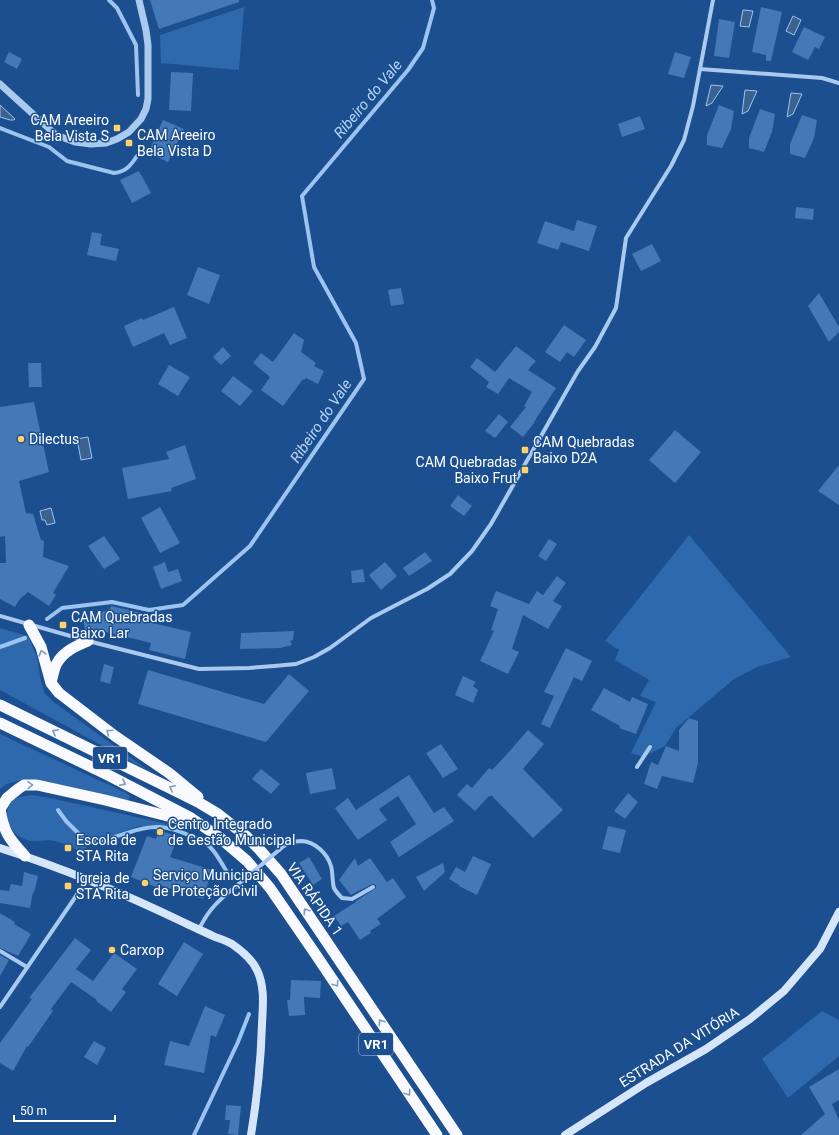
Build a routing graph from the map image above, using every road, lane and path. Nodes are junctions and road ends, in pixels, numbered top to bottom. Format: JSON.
{"nodes":[{"id":1,"x":139,"y":0,"type":"edge"},
{"id":2,"x":713,"y":0,"type":"edge"},
{"id":3,"x":700,"y":69,"type":"junction"},
{"id":4,"x":839,"y":83,"type":"edge"},
{"id":5,"x":0,"y":84,"type":"edge"},
{"id":6,"x":0,"y":616,"type":"edge"},
{"id":7,"x":29,"y":625,"type":"junction"},
{"id":8,"x":88,"y":641,"type":"junction"},
{"id":9,"x":51,"y":683,"type":"junction"},
{"id":10,"x":0,"y":705,"type":"edge"},
{"id":11,"x":0,"y":723,"type":"edge"},
{"id":12,"x":650,"y":747,"type":"dead end"},
{"id":13,"x":637,"y":767,"type":"dead end"},
{"id":14,"x":0,"y":808,"type":"edge"},
{"id":15,"x":218,"y":814,"type":"junction"},
{"id":16,"x":208,"y":829,"type":"junction"},
{"id":17,"x":0,"y":848,"type":"edge"},
{"id":18,"x":25,"y":856,"type":"junction"},
{"id":19,"x":87,"y":880,"type":"junction"},
{"id":20,"x":373,"y":887,"type":"dead end"},
{"id":21,"x":839,"y":912,"type":"edge"},
{"id":22,"x":198,"y":930,"type":"junction"},
{"id":23,"x":0,"y":951,"type":"edge"},
{"id":24,"x":28,"y":967,"type":"junction"},
{"id":25,"x":0,"y":1007,"type":"edge"},
{"id":26,"x":252,"y":1135,"type":"edge"},
{"id":27,"x":437,"y":1135,"type":"edge"},
{"id":28,"x":457,"y":1135,"type":"edge"},
{"id":29,"x":565,"y":1135,"type":"edge"}],
"edges":[{"from":1,"to":5,"type":"street"},
{"from":2,"to":3,"type":"street"},
{"from":3,"to":4,"type":"street"},
{"from":3,"to":8,"type":"street"},
{"from":6,"to":7,"type":"street"},
{"from":7,"to":8,"type":"street"},
{"from":9,"to":7,"type":"highway","one_way":true},
{"from":8,"to":9,"type":"highway"},
{"from":15,"to":9,"type":"highway","one_way":true},
{"from":15,"to":10,"type":"highway","name":"VIA RÁPIDA 1","number":"VR1","one_way":true},
{"from":11,"to":16,"type":"highway","number":"VR1","one_way":true},
{"from":12,"to":13,"type":"street"},
{"from":14,"to":16,"type":"highway","one_way":true},
{"from":14,"to":18,"type":"highway"},
{"from":28,"to":15,"type":"highway","name":"VIA RÁPIDA 1","number":"VR1","one_way":true},
{"from":16,"to":27,"type":"highway","number":"VR1","one_way":true},
{"from":17,"to":18,"type":"main road"},
{"from":18,"to":19,"type":"main road"},
{"from":19,"to":22,"type":"main road"},
{"from":19,"to":24,"type":"street"},
{"from":20,"to":22,"type":"street","bridge":true},
{"from":21,"to":29,"type":"main road","name":"ESTRADA DA VITÓRIA"},
{"from":22,"to":26,"type":"main road"},
{"from":23,"to":24,"type":"street"},
{"from":24,"to":25,"type":"street"}]}
